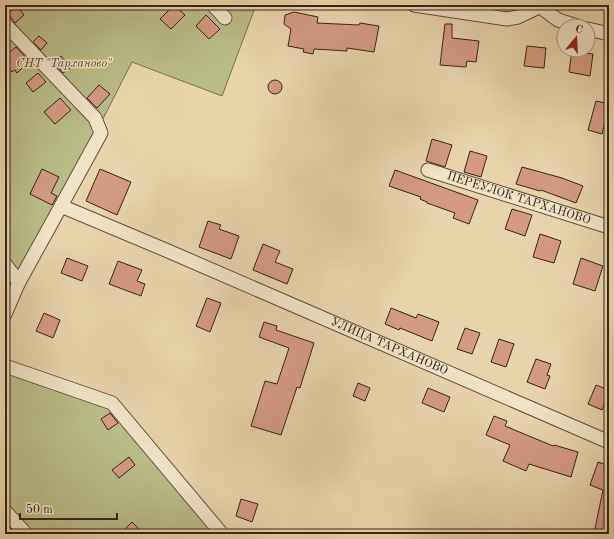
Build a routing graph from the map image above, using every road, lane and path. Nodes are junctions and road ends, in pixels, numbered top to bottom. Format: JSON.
{"nodes":[{"id":1,"x":213,"y":5,"type":"edge"},
{"id":2,"x":414,"y":5,"type":"edge"},
{"id":3,"x":539,"y":6,"type":"edge"},
{"id":4,"x":225,"y":18,"type":"dead end"},
{"id":5,"x":556,"y":19,"type":"edge"},
{"id":6,"x":5,"y":24,"type":"edge"},
{"id":7,"x":596,"y":31,"type":"edge"},
{"id":8,"x":609,"y":34,"type":"edge"},
{"id":9,"x":428,"y":170,"type":"dead end"},
{"id":10,"x":61,"y":206,"type":"junction"},
{"id":11,"x":609,"y":227,"type":"edge"},
{"id":12,"x":5,"y":264,"type":"edge"},
{"id":13,"x":19,"y":282,"type":"junction"},
{"id":14,"x":5,"y":314,"type":"edge"},
{"id":15,"x":5,"y":366,"type":"edge"},
{"id":16,"x":609,"y":442,"type":"edge"},
{"id":17,"x":5,"y":511,"type":"edge"},
{"id":18,"x":26,"y":534,"type":"edge"},
{"id":19,"x":222,"y":534,"type":"edge"}],
"edges":[{"from":1,"to":4,"type":"street"},
{"from":2,"to":3,"type":"street"},
{"from":3,"to":5,"type":"street"},
{"from":6,"to":10,"type":"street"},
{"from":7,"to":8,"type":"street"},
{"from":9,"to":11,"type":"street","name":"ПЕРЕУЛОК ТАРХАНОВО"},
{"from":10,"to":13,"type":"street"},
{"from":10,"to":16,"type":"street","name":"УЛИЦА ТАРХАНОВО"},
{"from":12,"to":13,"type":"street"},
{"from":13,"to":14,"type":"street"},
{"from":15,"to":19,"type":"street"},
{"from":17,"to":18,"type":"street"}]}
